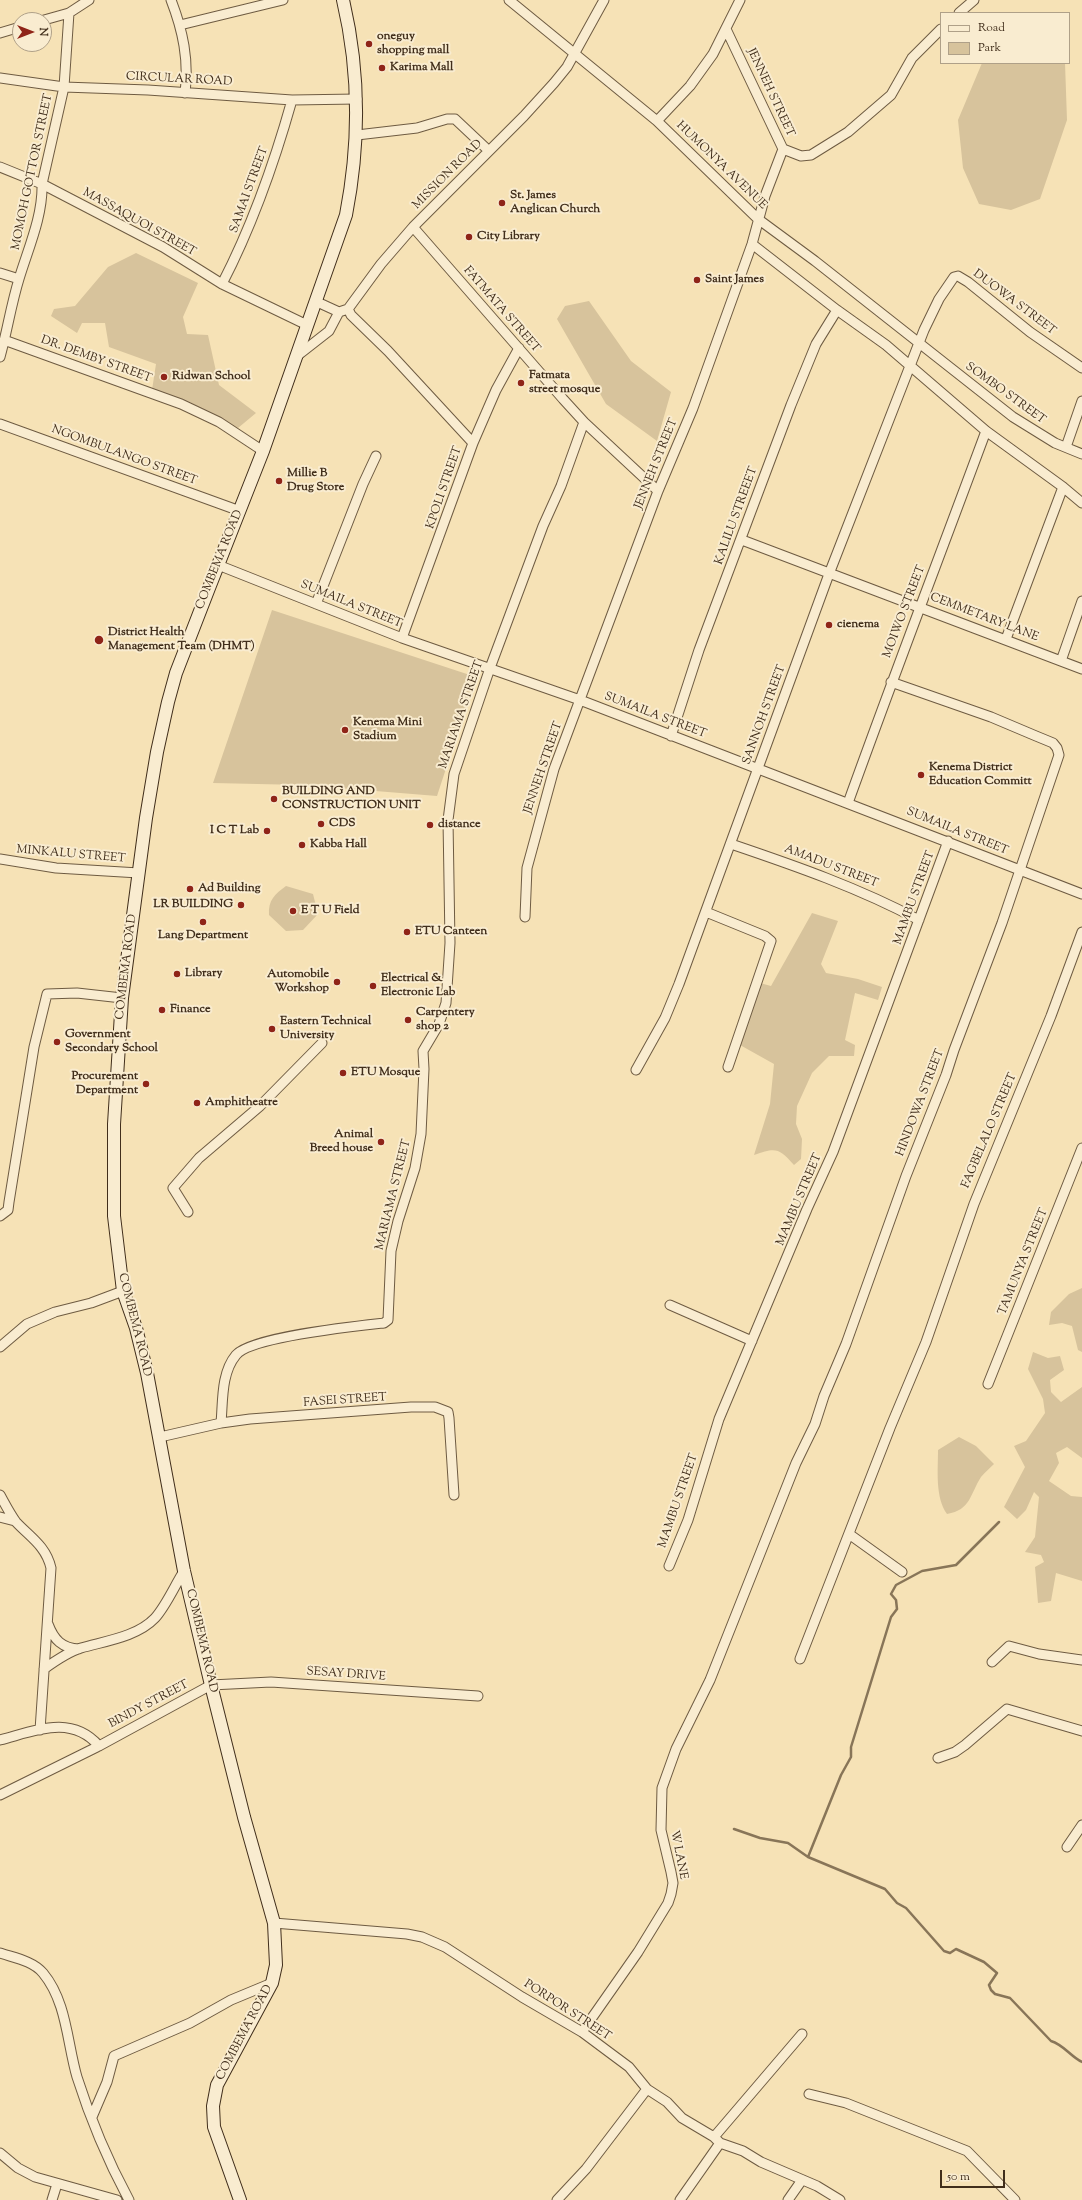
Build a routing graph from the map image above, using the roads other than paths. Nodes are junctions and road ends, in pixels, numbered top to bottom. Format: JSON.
{"nodes":[{"id":1,"x":89,"y":0,"type":"edge"},
{"id":2,"x":170,"y":0,"type":"edge"},
{"id":3,"x":283,"y":0,"type":"edge"},
{"id":4,"x":343,"y":0,"type":"edge"},
{"id":5,"x":509,"y":0,"type":"edge"},
{"id":6,"x":604,"y":0,"type":"edge"},
{"id":7,"x":740,"y":0,"type":"edge"},
{"id":8,"x":974,"y":0,"type":"edge"},
{"id":9,"x":959,"y":12,"type":"edge"},
{"id":10,"x":69,"y":13,"type":"junction"},
{"id":11,"x":52,"y":18,"type":"edge"},
{"id":12,"x":180,"y":25,"type":"junction"},
{"id":13,"x":12,"y":29,"type":"edge"},
{"id":14,"x":726,"y":29,"type":"junction"},
{"id":15,"x":940,"y":30,"type":"edge"},
{"id":16,"x":0,"y":33,"type":"edge"},
{"id":17,"x":573,"y":52,"type":"junction"},
{"id":18,"x":0,"y":78,"type":"edge"},
{"id":19,"x":64,"y":87,"type":"junction"},
{"id":20,"x":185,"y":93,"type":"junction"},
{"id":21,"x":357,"y":99,"type":"junction"},
{"id":22,"x":292,"y":100,"type":"junction"},
{"id":23,"x":657,"y":121,"type":"junction"},
{"id":24,"x":357,"y":135,"type":"junction"},
{"id":25,"x":783,"y":149,"type":"junction"},
{"id":26,"x":489,"y":151,"type":"junction"},
{"id":27,"x":0,"y":167,"type":"edge"},
{"id":28,"x":42,"y":184,"type":"junction"},
{"id":29,"x":758,"y":219,"type":"junction"},
{"id":30,"x":414,"y":227,"type":"junction"},
{"id":31,"x":752,"y":244,"type":"junction"},
{"id":32,"x":0,"y":273,"type":"edge"},
{"id":33,"x":19,"y":279,"type":"junction"},
{"id":34,"x":222,"y":284,"type":"junction"},
{"id":35,"x":315,"y":301,"type":"junction"},
{"id":36,"x":837,"y":310,"type":"junction"},
{"id":37,"x":343,"y":311,"type":"junction"},
{"id":38,"x":307,"y":325,"type":"junction"},
{"id":39,"x":4,"y":340,"type":"junction"},
{"id":40,"x":920,"y":345,"type":"junction"},
{"id":41,"x":518,"y":348,"type":"junction"},
{"id":42,"x":297,"y":356,"type":"junction"},
{"id":43,"x":0,"y":357,"type":"edge"},
{"id":44,"x":912,"y":365,"type":"junction"},
{"id":45,"x":1082,"y":368,"type":"edge"},
{"id":46,"x":1082,"y":401,"type":"edge"},
{"id":47,"x":584,"y":422,"type":"junction"},
{"id":48,"x":0,"y":424,"type":"edge"},
{"id":49,"x":986,"y":431,"type":"junction"},
{"id":50,"x":473,"y":443,"type":"junction"},
{"id":51,"x":1066,"y":447,"type":"junction"},
{"id":52,"x":263,"y":451,"type":"junction"},
{"id":53,"x":1082,"y":454,"type":"edge"},
{"id":54,"x":376,"y":456,"type":"dead end"},
{"id":55,"x":1063,"y":486,"type":"junction"},
{"id":56,"x":658,"y":491,"type":"junction"},
{"id":57,"x":1082,"y":503,"type":"edge"},
{"id":58,"x":240,"y":511,"type":"junction"},
{"id":59,"x":742,"y":540,"type":"junction"},
{"id":60,"x":218,"y":565,"type":"junction"},
{"id":61,"x":828,"y":574,"type":"junction"},
{"id":62,"x":1082,"y":601,"type":"edge"},
{"id":63,"x":316,"y":604,"type":"junction"},
{"id":64,"x":919,"y":607,"type":"junction"},
{"id":65,"x":1080,"y":612,"type":"edge"},
{"id":66,"x":402,"y":638,"type":"junction"},
{"id":67,"x":1006,"y":639,"type":"junction"},
{"id":68,"x":1062,"y":661,"type":"junction"},
{"id":69,"x":490,"y":668,"type":"junction"},
{"id":70,"x":1082,"y":669,"type":"edge"},
{"id":71,"x":891,"y":682,"type":"junction"},
{"id":72,"x":580,"y":700,"type":"junction"},
{"id":73,"x":671,"y":736,"type":"junction"},
{"id":74,"x":757,"y":768,"type":"junction"},
{"id":75,"x":848,"y":803,"type":"junction"},
{"id":76,"x":948,"y":841,"type":"junction"},
{"id":77,"x":731,"y":844,"type":"junction"},
{"id":78,"x":0,"y":859,"type":"edge"},
{"id":79,"x":1019,"y":870,"type":"junction"},
{"id":80,"x":139,"y":873,"type":"junction"},
{"id":81,"x":1082,"y":894,"type":"edge"},
{"id":82,"x":706,"y":912,"type":"junction"},
{"id":83,"x":525,"y":917,"type":"dead end"},
{"id":84,"x":919,"y":920,"type":"junction"},
{"id":85,"x":1082,"y":932,"type":"edge"},
{"id":86,"x":122,"y":998,"type":"junction"},
{"id":87,"x":322,"y":1043,"type":"dead end"},
{"id":88,"x":728,"y":1067,"type":"dead end"},
{"id":89,"x":636,"y":1070,"type":"dead end"},
{"id":90,"x":1082,"y":1148,"type":"edge"},
{"id":91,"x":188,"y":1212,"type":"dead end"},
{"id":92,"x":0,"y":1216,"type":"edge"},
{"id":93,"x":124,"y":1291,"type":"junction"},
{"id":94,"x":670,"y":1305,"type":"dead end"},
{"id":95,"x":752,"y":1341,"type":"junction"},
{"id":96,"x":0,"y":1347,"type":"edge"},
{"id":97,"x":988,"y":1384,"type":"dead end"},
{"id":98,"x":221,"y":1423,"type":"junction"},
{"id":99,"x":160,"y":1437,"type":"junction"},
{"id":100,"x":0,"y":1495,"type":"edge"},
{"id":101,"x":454,"y":1495,"type":"dead end"},
{"id":102,"x":0,"y":1517,"type":"edge"},
{"id":103,"x":15,"y":1521,"type":"junction"},
{"id":104,"x":849,"y":1534,"type":"junction"},
{"id":105,"x":669,"y":1566,"type":"dead end"},
{"id":106,"x":184,"y":1571,"type":"junction"},
{"id":107,"x":902,"y":1572,"type":"dead end"},
{"id":108,"x":48,"y":1623,"type":"junction"},
{"id":109,"x":80,"y":1648,"type":"junction"},
{"id":110,"x":800,"y":1659,"type":"dead end"},
{"id":111,"x":1082,"y":1660,"type":"edge"},
{"id":112,"x":992,"y":1662,"type":"dead end"},
{"id":113,"x":44,"y":1669,"type":"junction"},
{"id":114,"x":211,"y":1685,"type":"junction"},
{"id":115,"x":478,"y":1696,"type":"dead end"},
{"id":116,"x":694,"y":1710,"type":"joint"},
{"id":117,"x":40,"y":1730,"type":"junction"},
{"id":118,"x":1082,"y":1731,"type":"edge"},
{"id":119,"x":0,"y":1740,"type":"edge"},
{"id":120,"x":99,"y":1746,"type":"junction"},
{"id":121,"x":938,"y":1758,"type":"dead end"},
{"id":122,"x":0,"y":1794,"type":"edge"},
{"id":123,"x":1082,"y":1825,"type":"edge"},
{"id":124,"x":1067,"y":1847,"type":"dead end"},
{"id":125,"x":274,"y":1924,"type":"junction"},
{"id":126,"x":0,"y":1953,"type":"edge"},
{"id":127,"x":272,"y":1983,"type":"junction"},
{"id":128,"x":582,"y":2032,"type":"junction"},
{"id":129,"x":802,"y":2034,"type":"dead end"},
{"id":130,"x":647,"y":2089,"type":"junction"},
{"id":131,"x":809,"y":2094,"type":"dead end"},
{"id":132,"x":92,"y":2117,"type":"junction"},
{"id":133,"x":717,"y":2140,"type":"junction"},
{"id":134,"x":0,"y":2153,"type":"edge"},
{"id":135,"x":802,"y":2180,"type":"junction"},
{"id":136,"x":57,"y":2184,"type":"junction"},
{"id":137,"x":52,"y":2200,"type":"edge"},
{"id":138,"x":117,"y":2200,"type":"edge"},
{"id":139,"x":129,"y":2200,"type":"edge"},
{"id":140,"x":240,"y":2200,"type":"edge"},
{"id":141,"x":557,"y":2200,"type":"edge"},
{"id":142,"x":680,"y":2200,"type":"edge"},
{"id":143,"x":788,"y":2200,"type":"edge"},
{"id":144,"x":840,"y":2200,"type":"edge"},
{"id":145,"x":1015,"y":2200,"type":"edge"}],
"edges":[{"from":1,"to":10,"type":"street"},
{"from":2,"to":12,"type":"street"},
{"from":3,"to":12,"type":"street"},
{"from":4,"to":21,"type":"street"},
{"from":5,"to":17,"type":"street","name":"HUMONYA AVENUE"},
{"from":6,"to":17,"type":"street","name":"MISSION ROAD"},
{"from":7,"to":14,"type":"street"},
{"from":8,"to":9,"type":"street"},
{"from":10,"to":11,"type":"street"},
{"from":10,"to":19,"type":"street","name":"MOMOH GOTTOR STREET"},
{"from":12,"to":20,"type":"street"},
{"from":13,"to":16,"type":"street"},
{"from":14,"to":23,"type":"street"},
{"from":14,"to":25,"type":"street","name":"JENNEH STREET"},
{"from":15,"to":25,"type":"street"},
{"from":17,"to":23,"type":"street","name":"HUMONYA AVENUE"},
{"from":17,"to":26,"type":"street","name":"MISSION ROAD"},
{"from":18,"to":19,"type":"street","name":"CIRCULAR ROAD"},
{"from":19,"to":20,"type":"street","name":"CIRCULAR ROAD"},
{"from":19,"to":28,"type":"street","name":"MOMOH GOTTOR STREET"},
{"from":20,"to":22,"type":"street","name":"CIRCULAR ROAD"},
{"from":21,"to":22,"type":"street","name":"CIRCULAR ROAD"},
{"from":21,"to":24,"type":"street"},
{"from":22,"to":34,"type":"street","name":"SAMAI STREET"},
{"from":23,"to":29,"type":"street","name":"HUMONYA AVENUE"},
{"from":24,"to":26,"type":"street"},
{"from":24,"to":35,"type":"street"},
{"from":25,"to":29,"type":"street","name":"JENNEH STREET"},
{"from":26,"to":30,"type":"street","name":"MISSION ROAD"},
{"from":27,"to":28,"type":"street","name":"MASSAQUOI STREET"},
{"from":28,"to":33,"type":"street","name":"MOMOH GOTTOR STREET"},
{"from":28,"to":34,"type":"street","name":"MASSAQUOI STREET"},
{"from":29,"to":31,"type":"street","name":"JENNEH STREET"},
{"from":29,"to":40,"type":"street","name":"HUMONYA AVENUE"},
{"from":30,"to":37,"type":"street","name":"MISSION ROAD"},
{"from":30,"to":41,"type":"street","name":"FATMATA STREET"},
{"from":31,"to":36,"type":"street"},
{"from":31,"to":56,"type":"street","name":"JENNEH STREET"},
{"from":32,"to":33,"type":"street"},
{"from":33,"to":39,"type":"street","name":"MOMOH GOTTOR STREET"},
{"from":34,"to":38,"type":"street","name":"MASSAQUOI STREET"},
{"from":35,"to":37,"type":"street"},
{"from":35,"to":38,"type":"street","name":"COMBEMA ROAD"},
{"from":36,"to":44,"type":"street"},
{"from":36,"to":59,"type":"street","name":"KALILU STREEET"},
{"from":37,"to":42,"type":"street","name":"MISSION ROAD"},
{"from":37,"to":50,"type":"street"},
{"from":38,"to":42,"type":"street","name":"COMBEMA ROAD"},
{"from":39,"to":43,"type":"street","name":"MOMOH GOTTOR STREET"},
{"from":39,"to":52,"type":"street","name":"DR. DEMBY STREET"},
{"from":40,"to":44,"type":"street","name":"SANNOH STREET"},
{"from":40,"to":45,"type":"street","name":"DUOWA STREET"},
{"from":40,"to":51,"type":"street","name":"SOMBO STREET"},
{"from":41,"to":47,"type":"street","name":"FATMATA STREET"},
{"from":41,"to":50,"type":"street","name":"KPOLI STREET"},
{"from":42,"to":52,"type":"street","name":"COMBEMA ROAD"},
{"from":44,"to":49,"type":"street"},
{"from":44,"to":61,"type":"street","name":"SANNOH STREET"},
{"from":46,"to":51,"type":"street"},
{"from":47,"to":56,"type":"street","name":"FATMATA STREET"},
{"from":47,"to":69,"type":"street","name":"MARIAMA STREET"},
{"from":48,"to":58,"type":"street","name":"NGOMBULANGO STREET"},
{"from":49,"to":55,"type":"street"},
{"from":49,"to":64,"type":"street","name":"MOIWO STREET"},
{"from":50,"to":66,"type":"street","name":"KPOLI STREET"},
{"from":51,"to":53,"type":"street","name":"SOMBO STREET"},
{"from":52,"to":58,"type":"street","name":"COMBEMA ROAD"},
{"from":54,"to":63,"type":"street"},
{"from":55,"to":57,"type":"street"},
{"from":55,"to":67,"type":"street"},
{"from":56,"to":72,"type":"street","name":"JENNEH STREET"},
{"from":58,"to":60,"type":"street","name":"COMBEMA ROAD"},
{"from":59,"to":61,"type":"street","name":"CEMMETARY LANE"},
{"from":59,"to":73,"type":"street","name":"KALILU STREEET"},
{"from":60,"to":63,"type":"street","name":"SUMAILA STREET"},
{"from":60,"to":80,"type":"street","name":"COMBEMA ROAD"},
{"from":61,"to":64,"type":"street","name":"CEMMETARY LANE"},
{"from":61,"to":74,"type":"street","name":"SANNOH STREET"},
{"from":62,"to":65,"type":"street"},
{"from":63,"to":66,"type":"street","name":"SUMAILA STREET"},
{"from":64,"to":67,"type":"street","name":"CEMMETARY LANE"},
{"from":64,"to":71,"type":"street","name":"MOIWO STREET"},
{"from":65,"to":68,"type":"street"},
{"from":66,"to":69,"type":"street","name":"SUMAILA STREET"},
{"from":67,"to":68,"type":"street","name":"CEMMETARY LANE"},
{"from":68,"to":70,"type":"street","name":"CEMMETARY LANE"},
{"from":69,"to":72,"type":"street","name":"SUMAILA STREET"},
{"from":69,"to":98,"type":"street","name":"MARIAMA STREET"},
{"from":71,"to":75,"type":"street","name":"MOIWO STREET"},
{"from":71,"to":79,"type":"street","name":"HINDOWA STREET"},
{"from":72,"to":73,"type":"street","name":"SUMAILA STREET"},
{"from":72,"to":83,"type":"street","name":"JENNEH STREET"},
{"from":73,"to":74,"type":"street","name":"SUMAILA STREET"},
{"from":74,"to":75,"type":"street","name":"SUMAILA STREET"},
{"from":74,"to":77,"type":"street","name":"SANNOH STREET"},
{"from":75,"to":76,"type":"street","name":"SUMAILA STREET"},
{"from":76,"to":79,"type":"street","name":"SUMAILA STREET"},
{"from":76,"to":84,"type":"street","name":"MAMBU STREET"},
{"from":77,"to":82,"type":"street","name":"SANNOH STREET"},
{"from":77,"to":84,"type":"street","name":"AMADU STREET"},
{"from":78,"to":80,"type":"street","name":"MINKALU STREET"},
{"from":79,"to":81,"type":"street","name":"SUMAILA STREET"},
{"from":79,"to":116,"type":"street","name":"HINDOWA STREET"},
{"from":80,"to":86,"type":"street","name":"COMBEMA ROAD"},
{"from":82,"to":88,"type":"street"},
{"from":82,"to":89,"type":"street","name":"SANNOH STREET"},
{"from":84,"to":95,"type":"street","name":"MAMBU STREET"},
{"from":85,"to":104,"type":"street","name":"FAGBELALO STREET"},
{"from":86,"to":92,"type":"street"},
{"from":86,"to":93,"type":"street","name":"COMBEMA ROAD"},
{"from":87,"to":91,"type":"street"},
{"from":90,"to":97,"type":"street","name":"TAMUNYA STREET"},
{"from":93,"to":96,"type":"street"},
{"from":93,"to":99,"type":"street","name":"COMBEMA ROAD"},
{"from":94,"to":95,"type":"street"},
{"from":95,"to":105,"type":"street","name":"MAMBU STREET"},
{"from":98,"to":99,"type":"street","name":"FASEI STREET"},
{"from":98,"to":101,"type":"street","name":"FASEI STREET"},
{"from":99,"to":106,"type":"street","name":"COMBEMA ROAD"},
{"from":100,"to":103,"type":"street"},
{"from":102,"to":103,"type":"street"},
{"from":103,"to":108,"type":"street"},
{"from":104,"to":107,"type":"street"},
{"from":104,"to":110,"type":"street","name":"FAGBELALO STREET"},
{"from":106,"to":109,"type":"street"},
{"from":106,"to":114,"type":"street","name":"COMBEMA ROAD"},
{"from":108,"to":109,"type":"street"},
{"from":108,"to":113,"type":"street"},
{"from":109,"to":113,"type":"street"},
{"from":111,"to":112,"type":"street"},
{"from":113,"to":117,"type":"street"},
{"from":114,"to":115,"type":"street","name":"SESAY DRIVE"},
{"from":114,"to":120,"type":"street","name":"BINDY STREET"},
{"from":114,"to":125,"type":"street","name":"COMBEMA ROAD"},
{"from":116,"to":128,"type":"street","name":"W LANE"},
{"from":117,"to":119,"type":"street"},
{"from":117,"to":120,"type":"street"},
{"from":118,"to":121,"type":"street"},
{"from":120,"to":122,"type":"street","name":"BINDY STREET"},
{"from":123,"to":124,"type":"street"},
{"from":125,"to":127,"type":"street","name":"COMBEMA ROAD"},
{"from":125,"to":128,"type":"street","name":"PORPOR STREET"},
{"from":126,"to":132,"type":"street"},
{"from":127,"to":132,"type":"street"},
{"from":127,"to":140,"type":"street","name":"COMBEMA ROAD"},
{"from":128,"to":130,"type":"street","name":"PORPOR STREET"},
{"from":129,"to":133,"type":"street"},
{"from":130,"to":133,"type":"street","name":"PORPOR STREET"},
{"from":130,"to":141,"type":"street"},
{"from":131,"to":145,"type":"street"},
{"from":132,"to":139,"type":"street"},
{"from":133,"to":135,"type":"street","name":"PORPOR STREET"},
{"from":133,"to":142,"type":"street"},
{"from":134,"to":136,"type":"street"},
{"from":135,"to":143,"type":"street"},
{"from":135,"to":144,"type":"street","name":"PORPOR STREET"},
{"from":136,"to":137,"type":"street"},
{"from":136,"to":138,"type":"street"}]}
